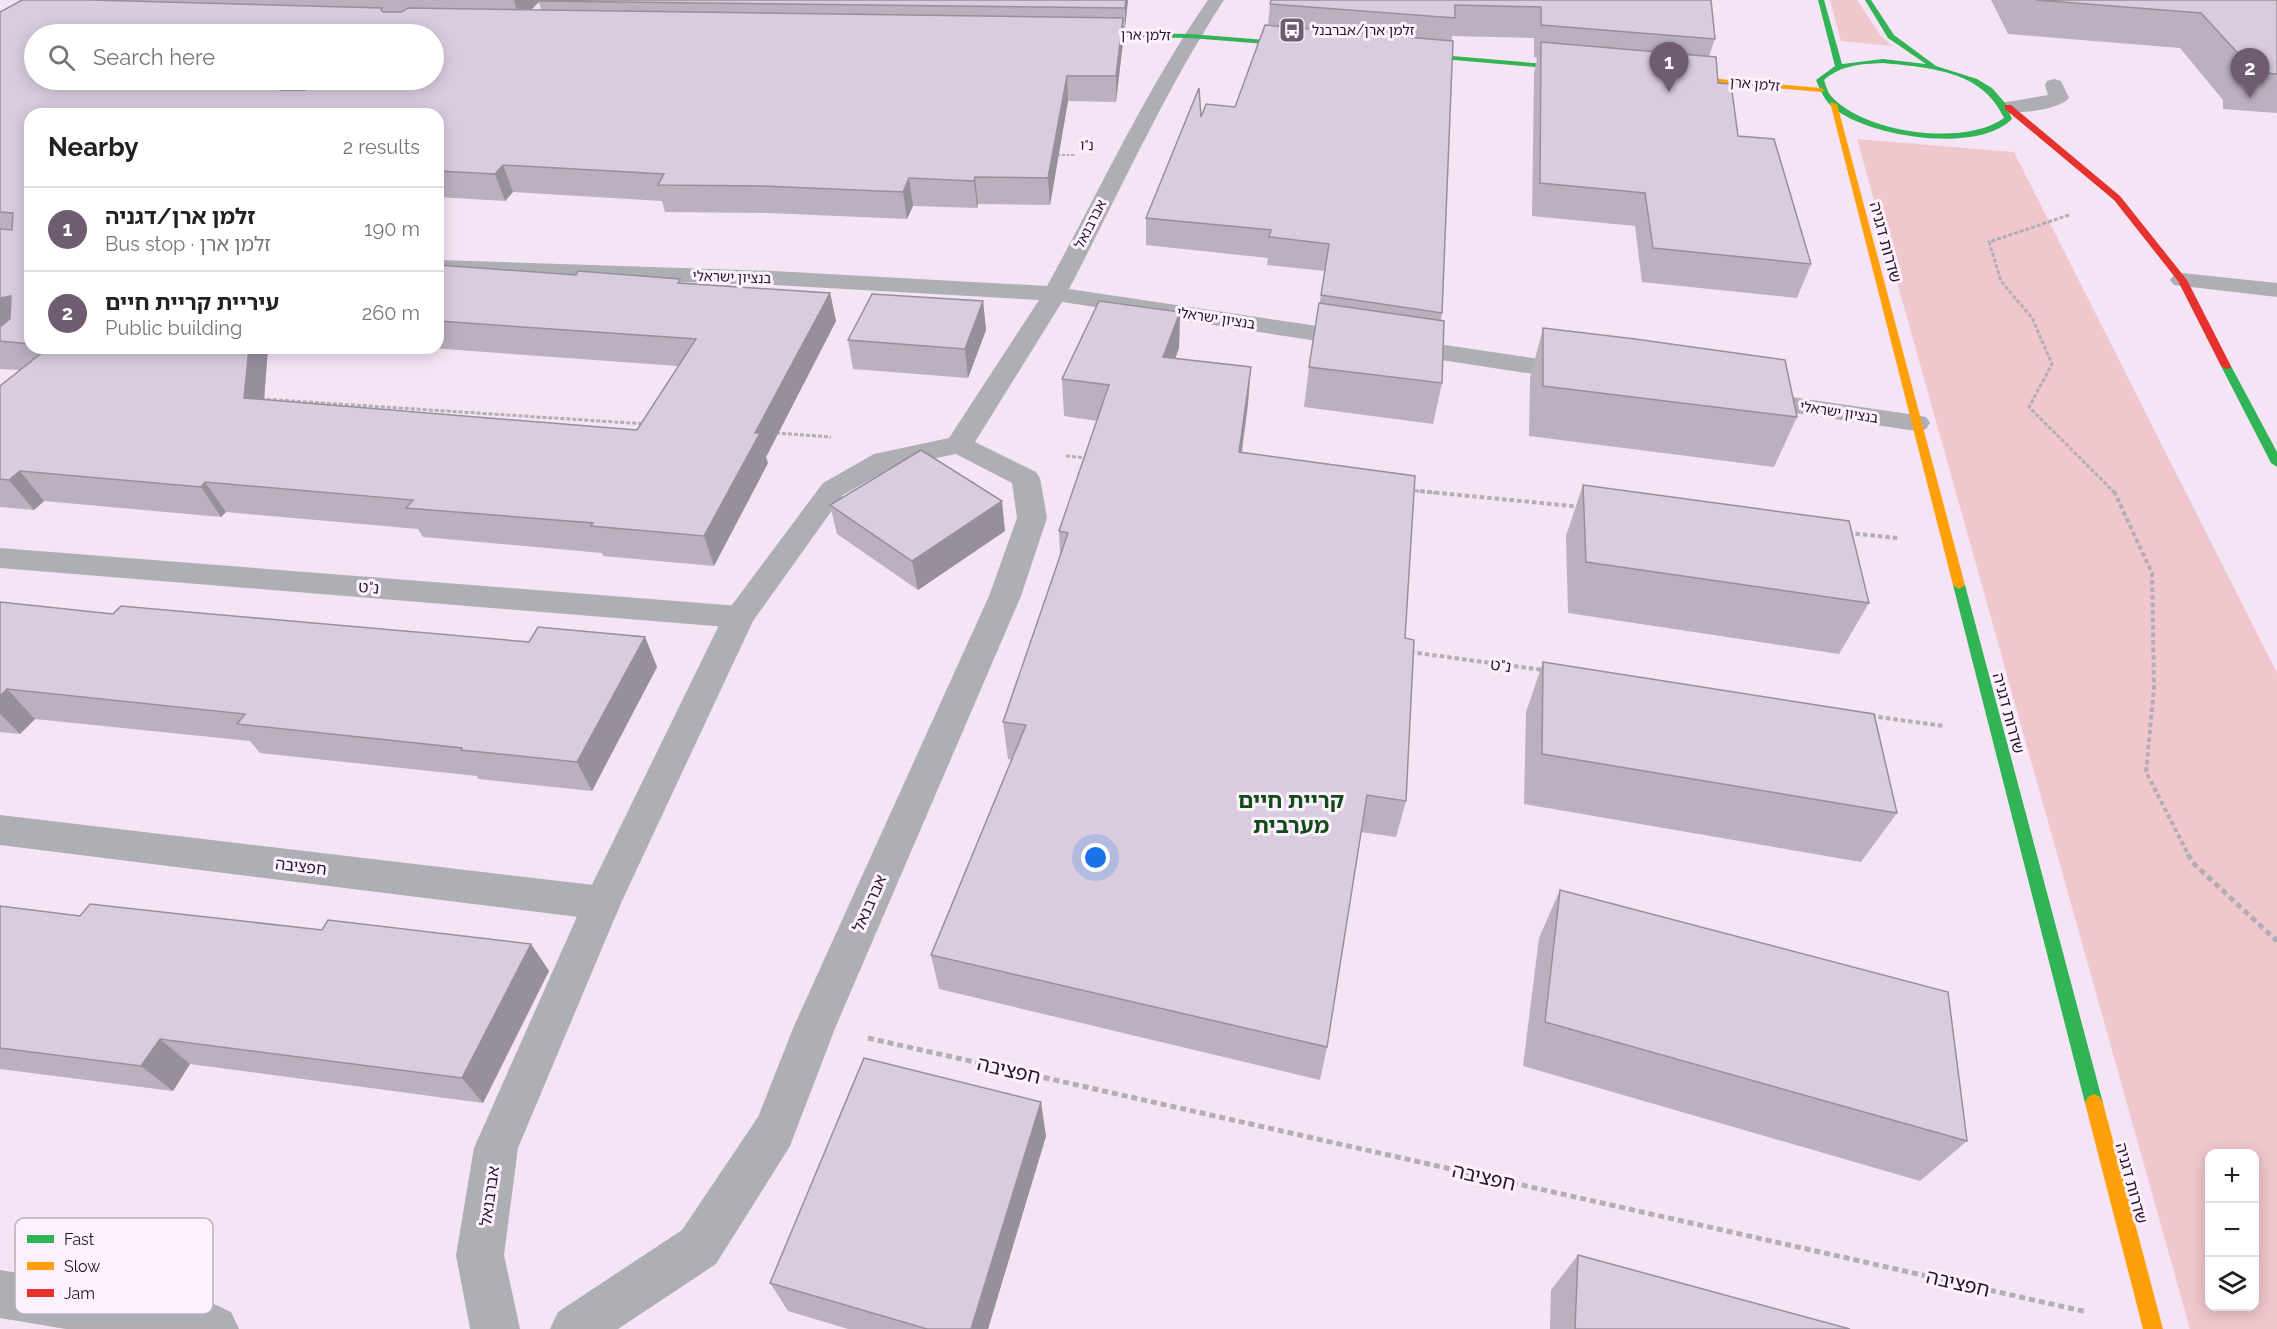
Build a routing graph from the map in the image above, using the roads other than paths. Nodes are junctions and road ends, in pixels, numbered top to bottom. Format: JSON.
{"nodes":[{"id":1,"x":1215,"y":0,"type":"edge"},
{"id":2,"x":1821,"y":0,"type":"edge"},
{"id":3,"x":1868,"y":0,"type":"edge"},
{"id":4,"x":1060,"y":34,"type":"edge"},
{"id":5,"x":1190,"y":36,"type":"junction"},
{"id":6,"x":1321,"y":47,"type":"edge"},
{"id":7,"x":1393,"y":53,"type":"edge"},
{"id":8,"x":1839,"y":66,"type":"junction"},
{"id":9,"x":1937,"y":68,"type":"junction"},
{"id":10,"x":1595,"y":71,"type":"edge"},
{"id":11,"x":1654,"y":76,"type":"edge"},
{"id":12,"x":2054,"y":85,"type":"dead end"},
{"id":13,"x":1821,"y":90,"type":"junction"},
{"id":14,"x":1833,"y":104,"type":"junction"},
{"id":15,"x":2008,"y":107,"type":"junction"},
{"id":16,"x":444,"y":267,"type":"edge"},
{"id":17,"x":2182,"y":280,"type":"junction"},
{"id":18,"x":2277,"y":290,"type":"edge"},
{"id":19,"x":1054,"y":294,"type":"junction"},
{"id":20,"x":1597,"y":376,"type":"edge"},
{"id":21,"x":1727,"y":395,"type":"edge"},
{"id":22,"x":1916,"y":423,"type":"junction"},
{"id":23,"x":959,"y":445,"type":"junction"},
{"id":24,"x":2277,"y":463,"type":"edge"},
{"id":25,"x":0,"y":558,"type":"edge"},
{"id":26,"x":739,"y":616,"type":"junction"},
{"id":27,"x":0,"y":830,"type":"edge"},
{"id":28,"x":602,"y":903,"type":"junction"},
{"id":29,"x":0,"y":1294,"type":"edge"},
{"id":30,"x":15,"y":1296,"type":"edge"},
{"id":31,"x":122,"y":1314,"type":"edge"},
{"id":32,"x":2152,"y":1328,"type":"edge"},
{"id":33,"x":214,"y":1329,"type":"edge"},
{"id":34,"x":495,"y":1329,"type":"edge"},
{"id":35,"x":575,"y":1329,"type":"edge"}],
"edges":[{"from":1,"to":5,"type":"street","name":"אברבנאל"},
{"from":2,"to":8,"type":"street"},
{"from":3,"to":9,"type":"street"},
{"from":4,"to":5,"type":"street","name":"זלמן ארן"},
{"from":5,"to":6,"type":"street","name":"זלמן ארן"},
{"from":5,"to":19,"type":"street","name":"אברבנאל"},
{"from":7,"to":10,"type":"street"},
{"from":8,"to":9,"type":"street"},
{"from":8,"to":13,"type":"street"},
{"from":9,"to":15,"type":"street"},
{"from":11,"to":13,"type":"street","name":"זלמן ארן"},
{"from":12,"to":15,"type":"street"},
{"from":13,"to":14,"type":"street","name":"שדרות דגניה"},
{"from":14,"to":15,"type":"street","name":"שדרות דגניה"},
{"from":14,"to":22,"type":"street","name":"שדרות דגניה"},
{"from":15,"to":17,"type":"street"},
{"from":16,"to":19,"type":"street","name":"בנציון ישראלי"},
{"from":17,"to":18,"type":"street"},
{"from":17,"to":24,"type":"street"},
{"from":19,"to":20,"type":"street","name":"בנציון ישראלי"},
{"from":19,"to":23,"type":"street","name":"אברבנאל"},
{"from":21,"to":22,"type":"street","name":"בנציון ישראלי"},
{"from":22,"to":32,"type":"street","name":"שדרות דגניה"},
{"from":23,"to":26,"type":"street","name":"אברבנאל"},
{"from":23,"to":35,"type":"street","name":"אברבנאל"},
{"from":25,"to":26,"type":"street","name":"נ\"ט"},
{"from":26,"to":28,"type":"street","name":"אברבנאל"},
{"from":27,"to":28,"type":"street","name":"חפציבה"},
{"from":28,"to":34,"type":"street","name":"אברבנאל"},
{"from":29,"to":30,"type":"street"},
{"from":31,"to":33,"type":"street"}]}
